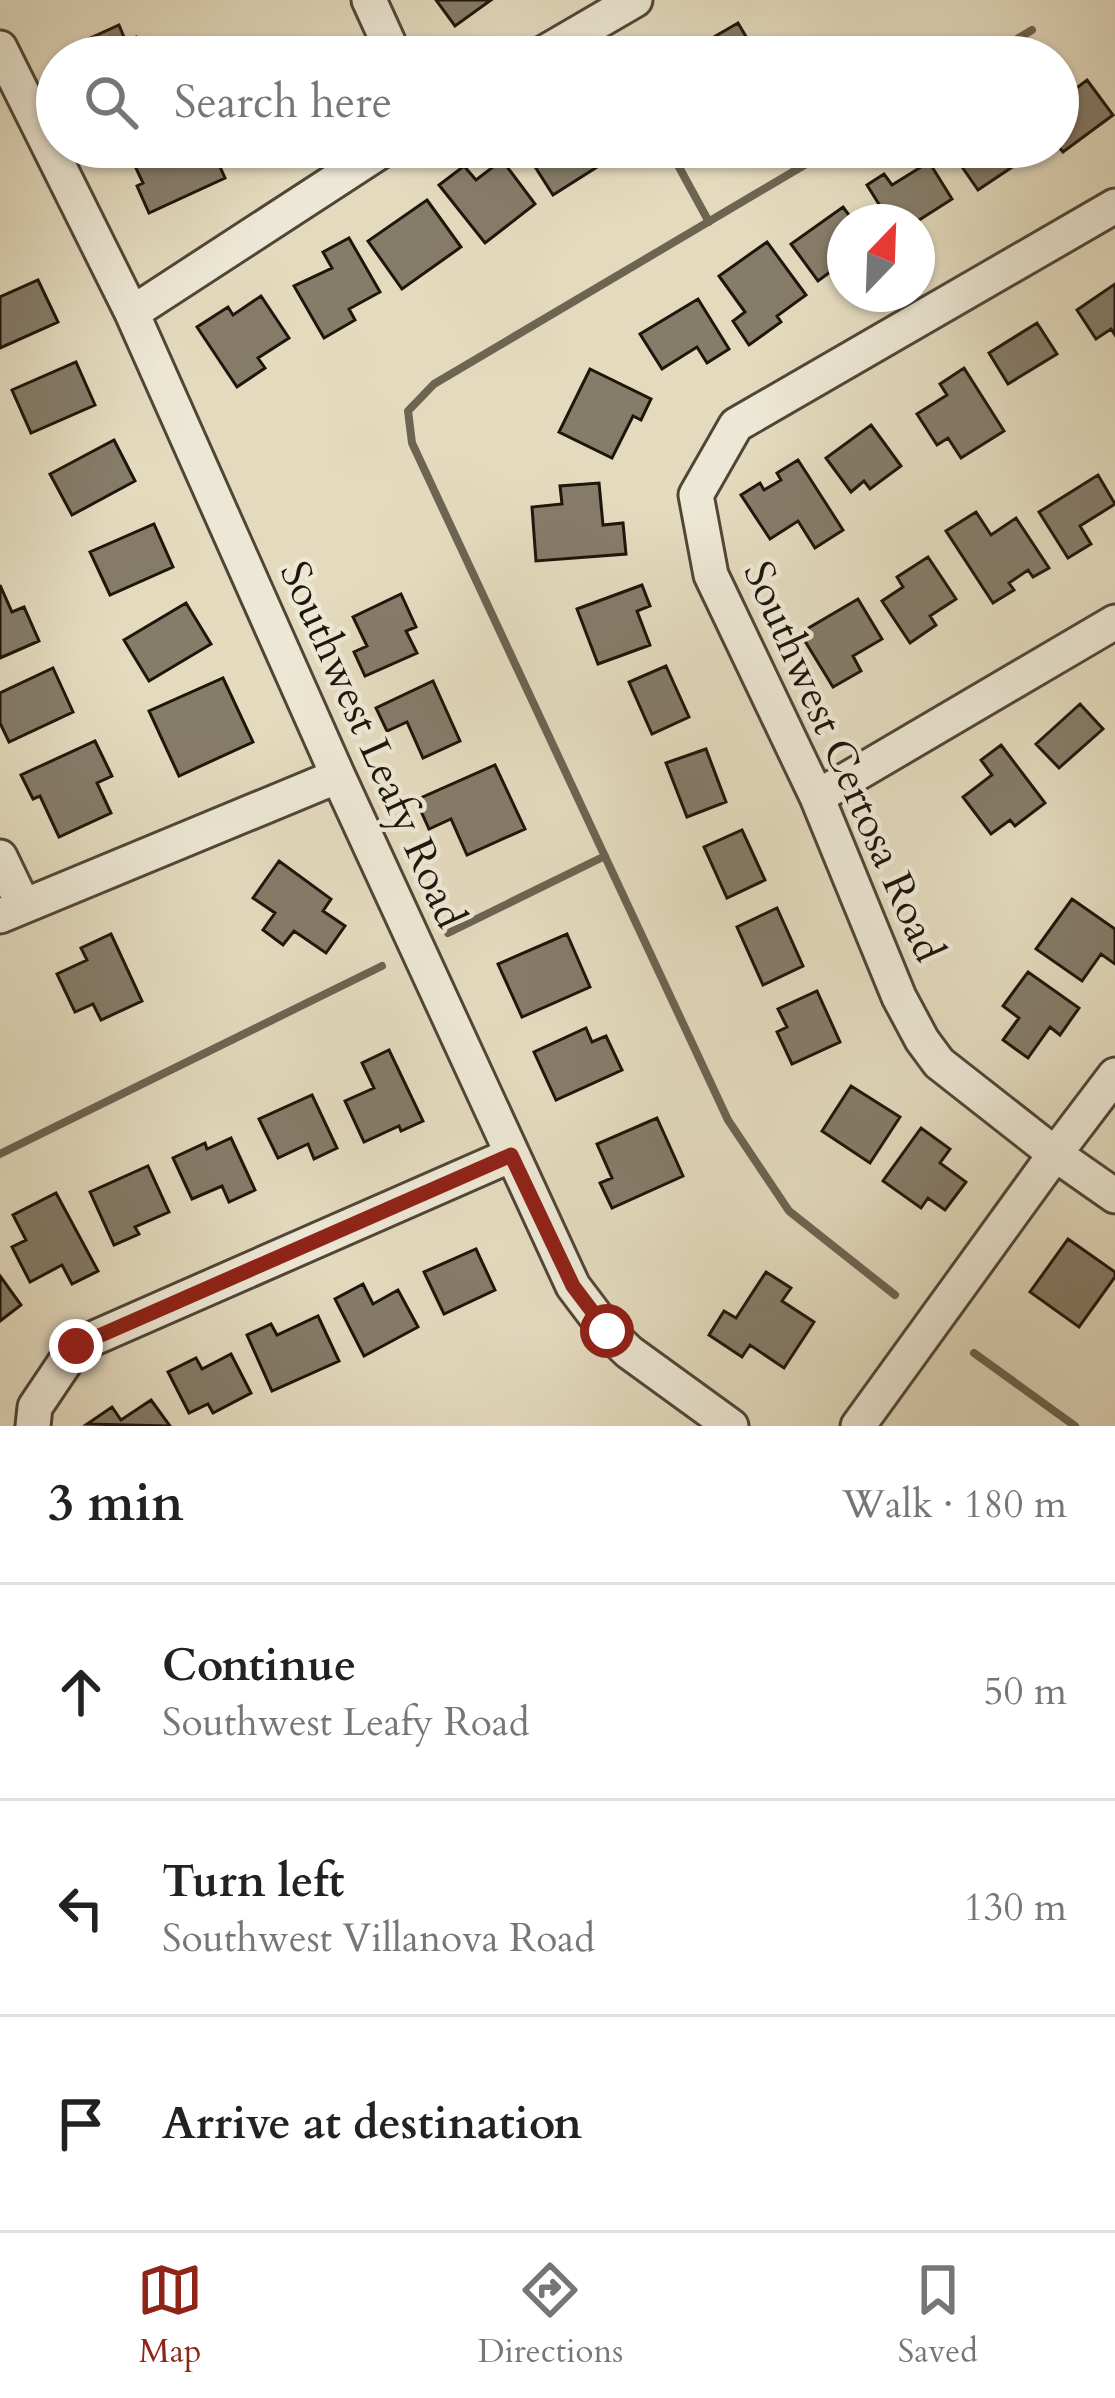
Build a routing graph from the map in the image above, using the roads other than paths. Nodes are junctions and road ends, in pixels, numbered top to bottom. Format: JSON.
{"nodes":[{"id":1,"x":369,"y":0,"type":"edge"},
{"id":2,"x":635,"y":0,"type":"edge"},
{"id":3,"x":385,"y":36,"type":"edge"},
{"id":4,"x":573,"y":36,"type":"edge"},
{"id":5,"x":0,"y":48,"type":"edge"},
{"id":6,"x":36,"y":120,"type":"edge"},
{"id":7,"x":60,"y":168,"type":"edge"},
{"id":8,"x":355,"y":168,"type":"edge"},
{"id":9,"x":1115,"y":206,"type":"edge"},
{"id":10,"x":132,"y":313,"type":"junction"},
{"id":11,"x":1115,"y":622,"type":"edge"},
{"id":12,"x":338,"y":776,"type":"junction"},
{"id":13,"x":817,"y":796,"type":"junction"},
{"id":14,"x":0,"y":857,"type":"edge"},
{"id":15,"x":12,"y":911,"type":"edge"},
{"id":16,"x":1115,"y":1076,"type":"edge"},
{"id":17,"x":1054,"y":1154,"type":"junction"},
{"id":18,"x":511,"y":1155,"type":"junction"},
{"id":19,"x":1115,"y":1196,"type":"edge"},
{"id":20,"x":33,"y":1426,"type":"edge"},
{"id":21,"x":730,"y":1426,"type":"edge"},
{"id":22,"x":858,"y":1426,"type":"edge"}],
"edges":[{"from":1,"to":3,"type":"street"},
{"from":2,"to":4,"type":"street"},
{"from":5,"to":6,"type":"street","name":"Southwest Leafy Road"},
{"from":7,"to":10,"type":"street","name":"Southwest Leafy Road"},
{"from":8,"to":10,"type":"street"},
{"from":9,"to":13,"type":"street","name":"Southwest Certosa Road"},
{"from":10,"to":12,"type":"street","name":"Southwest Leafy Road"},
{"from":11,"to":13,"type":"street"},
{"from":12,"to":15,"type":"street"},
{"from":12,"to":18,"type":"street","name":"Southwest Leafy Road"},
{"from":13,"to":17,"type":"street","name":"Southwest Certosa Road"},
{"from":14,"to":15,"type":"street"},
{"from":16,"to":17,"type":"street"},
{"from":17,"to":19,"type":"street","name":"Southwest Certosa Road"},
{"from":17,"to":22,"type":"street"},
{"from":18,"to":20,"type":"street"},
{"from":18,"to":21,"type":"street","name":"Southwest Leafy Road"}]}
